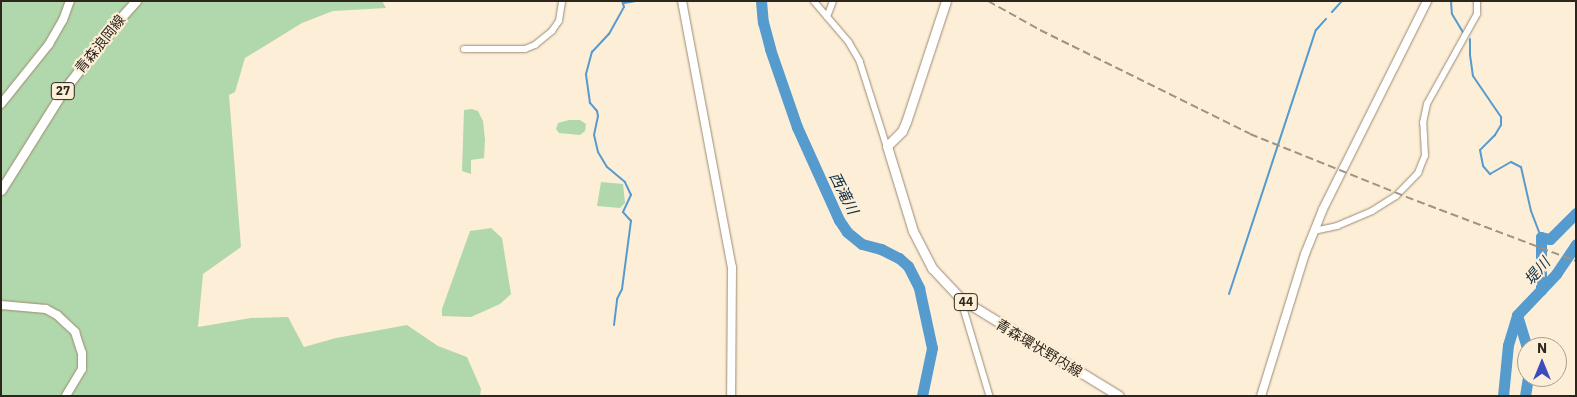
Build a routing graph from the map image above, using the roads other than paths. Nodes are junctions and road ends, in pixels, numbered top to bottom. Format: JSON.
{"nodes":[{"id":1,"x":70,"y":1,"type":"edge"},
{"id":2,"x":136,"y":1,"type":"edge"},
{"id":3,"x":562,"y":1,"type":"edge"},
{"id":4,"x":682,"y":1,"type":"edge"},
{"id":5,"x":814,"y":1,"type":"edge"},
{"id":6,"x":833,"y":1,"type":"edge"},
{"id":7,"x":946,"y":1,"type":"edge"},
{"id":8,"x":1427,"y":1,"type":"edge"},
{"id":9,"x":1477,"y":1,"type":"edge"},
{"id":10,"x":827,"y":17,"type":"junction"},
{"id":11,"x":464,"y":50,"type":"dead end"},
{"id":12,"x":1,"y":104,"type":"edge"},
{"id":13,"x":887,"y":146,"type":"junction"},
{"id":14,"x":1,"y":190,"type":"edge"},
{"id":15,"x":1314,"y":231,"type":"junction"},
{"id":16,"x":962,"y":299,"type":"junction"},
{"id":17,"x":1,"y":306,"type":"edge"},
{"id":18,"x":66,"y":396,"type":"edge"},
{"id":19,"x":731,"y":396,"type":"edge"},
{"id":20,"x":990,"y":396,"type":"edge"},
{"id":21,"x":1119,"y":396,"type":"edge"},
{"id":22,"x":1261,"y":396,"type":"edge"}],
"edges":[{"from":1,"to":12,"type":"street"},
{"from":2,"to":14,"type":"main road","name":"青森浪岡線","number":"27"},
{"from":3,"to":11,"type":"street"},
{"from":4,"to":19,"type":"street"},
{"from":5,"to":10,"type":"street"},
{"from":6,"to":10,"type":"street"},
{"from":7,"to":13,"type":"main road"},
{"from":8,"to":15,"type":"street"},
{"from":9,"to":15,"type":"street"},
{"from":10,"to":13,"type":"street"},
{"from":13,"to":16,"type":"main road","name":"青森環状野内線","number":"44"},
{"from":15,"to":22,"type":"street"},
{"from":16,"to":20,"type":"street"},
{"from":16,"to":21,"type":"main road","name":"青森環状野内線","number":"44"},
{"from":17,"to":18,"type":"street"}]}
